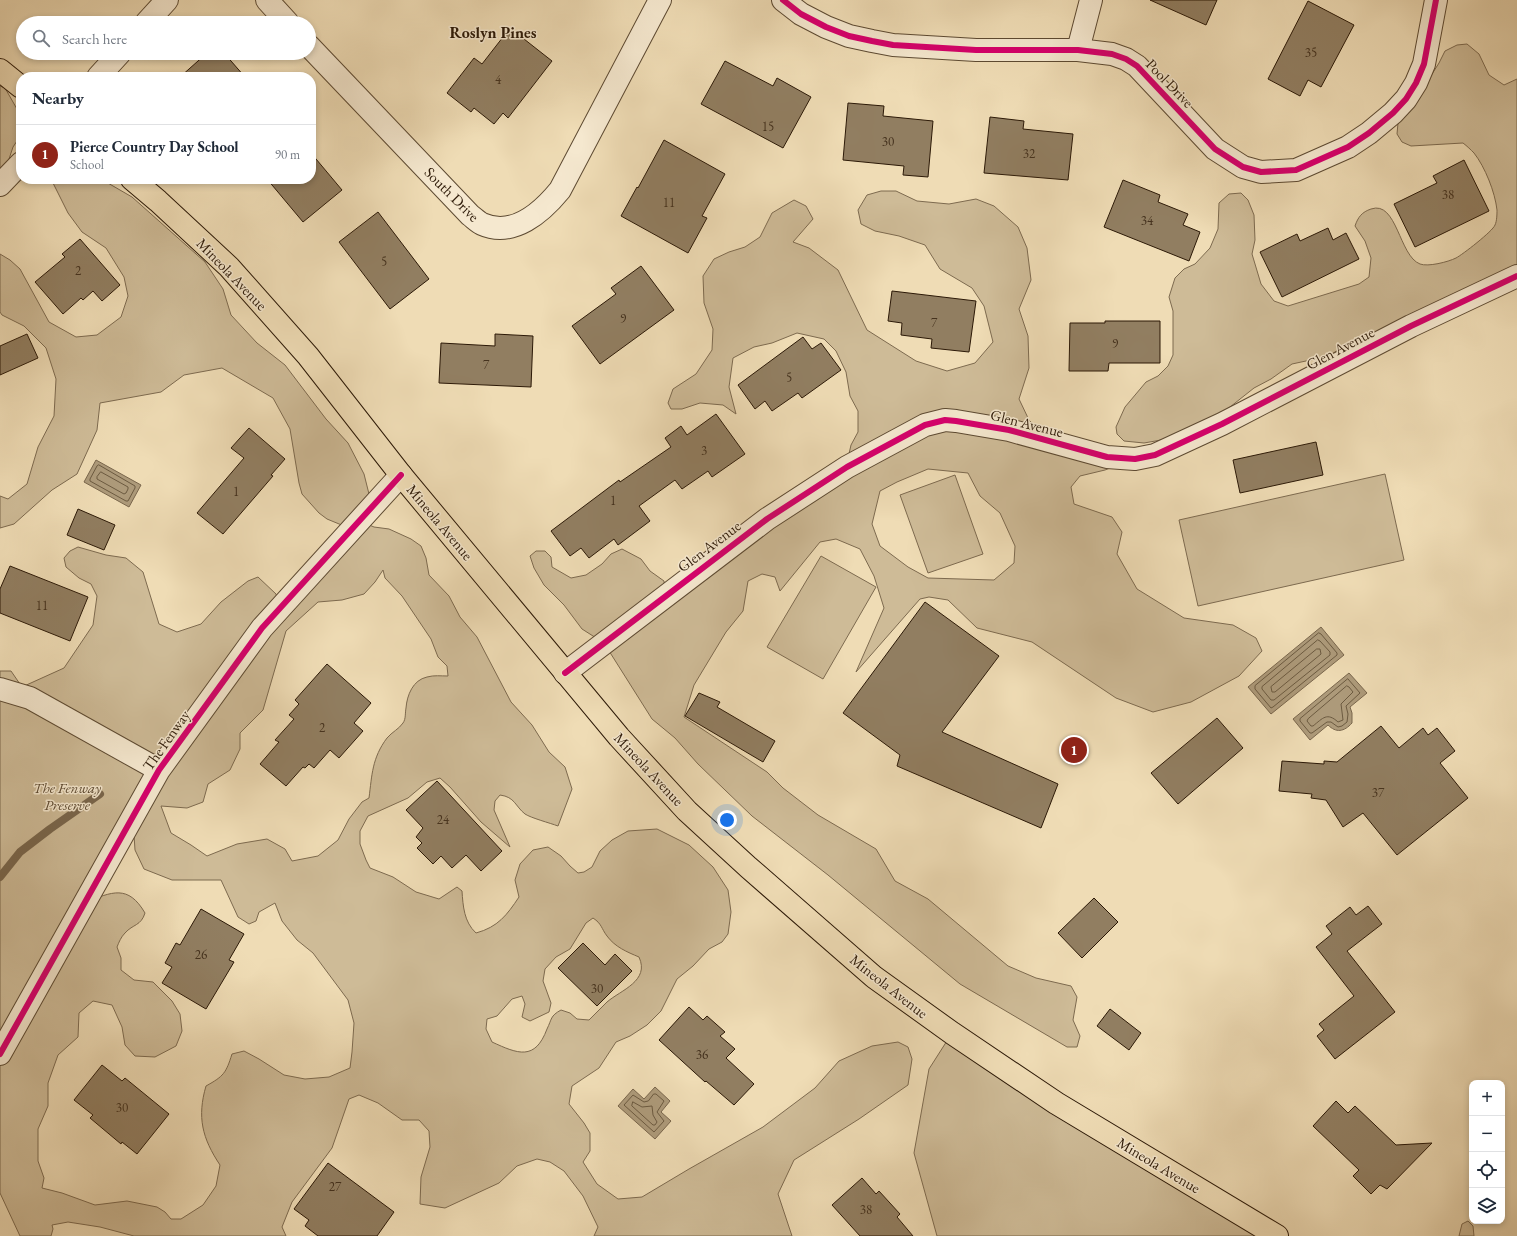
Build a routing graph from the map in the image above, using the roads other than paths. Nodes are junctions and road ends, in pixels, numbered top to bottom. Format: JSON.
{"nodes":[{"id":1,"x":167,"y":0,"type":"edge"},
{"id":2,"x":267,"y":0,"type":"edge"},
{"id":3,"x":660,"y":0,"type":"edge"},
{"id":4,"x":783,"y":0,"type":"edge"},
{"id":5,"x":1092,"y":0,"type":"edge"},
{"id":6,"x":1436,"y":0,"type":"edge"},
{"id":7,"x":152,"y":16,"type":"edge"},
{"id":8,"x":282,"y":16,"type":"edge"},
{"id":9,"x":1078,"y":50,"type":"junction"},
{"id":10,"x":316,"y":53,"type":"edge"},
{"id":11,"x":114,"y":60,"type":"edge"},
{"id":12,"x":0,"y":70,"type":"edge"},
{"id":13,"x":103,"y":72,"type":"edge"},
{"id":14,"x":16,"y":83,"type":"edge"},
{"id":15,"x":16,"y":168,"type":"edge"},
{"id":16,"x":138,"y":184,"type":"edge"},
{"id":17,"x":0,"y":185,"type":"edge"},
{"id":18,"x":1517,"y":276,"type":"edge"},
{"id":19,"x":401,"y":475,"type":"junction"},
{"id":20,"x":565,"y":673,"type":"junction"},
{"id":21,"x":0,"y":689,"type":"edge"},
{"id":22,"x":159,"y":770,"type":"junction"},
{"id":23,"x":0,"y":1054,"type":"edge"},
{"id":24,"x":1277,"y":1236,"type":"edge"}],
"edges":[{"from":1,"to":7,"type":"street"},
{"from":2,"to":8,"type":"street"},
{"from":3,"to":10,"type":"street","name":"South Drive"},
{"from":4,"to":9,"type":"street","name":"Pool Drive"},
{"from":5,"to":9,"type":"street"},
{"from":6,"to":9,"type":"street","name":"Pool Drive"},
{"from":11,"to":13,"type":"street"},
{"from":12,"to":14,"type":"main road"},
{"from":15,"to":17,"type":"street"},
{"from":16,"to":19,"type":"main road","name":"Mineola Avenue"},
{"from":18,"to":20,"type":"street","name":"Glen Avenue"},
{"from":19,"to":20,"type":"main road","name":"Mineola Avenue"},
{"from":19,"to":22,"type":"street","name":"The Fenway"},
{"from":20,"to":24,"type":"main road","name":"Mineola Avenue"},
{"from":21,"to":22,"type":"street","name":"The Fenway"},
{"from":22,"to":23,"type":"street","name":"The Fenway"}]}
